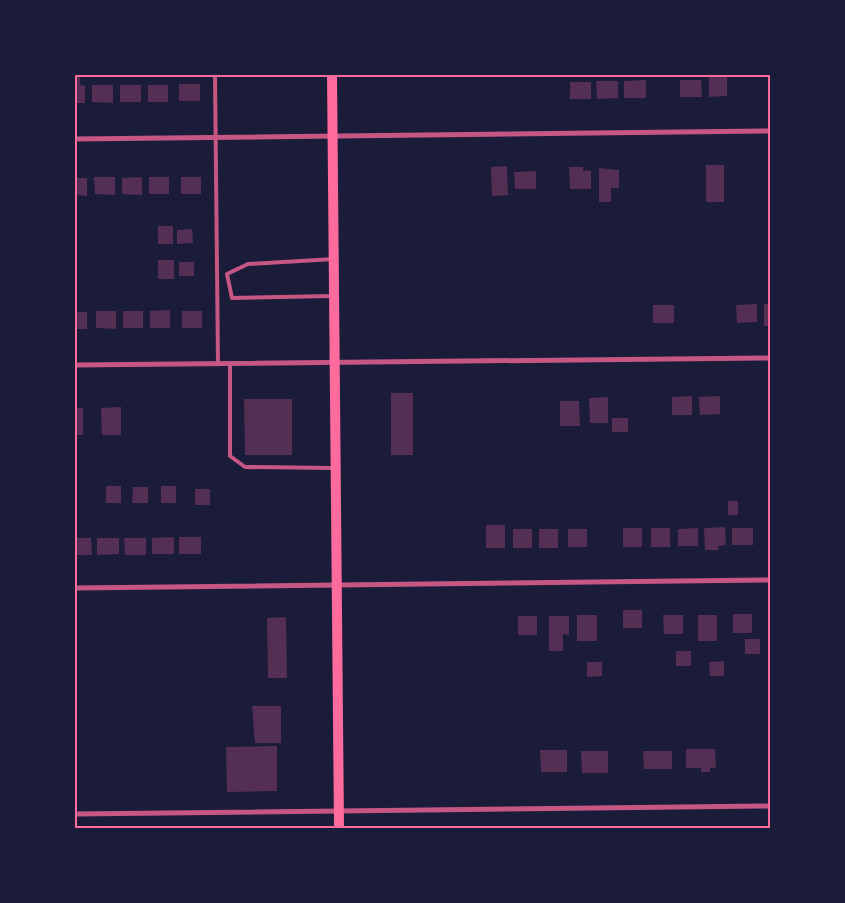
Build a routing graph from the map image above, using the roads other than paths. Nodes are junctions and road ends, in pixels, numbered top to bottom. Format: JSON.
{"nodes":[{"id":1,"x":215,"y":75,"type":"edge"},
{"id":2,"x":332,"y":75,"type":"edge"},
{"id":3,"x":770,"y":131,"type":"edge"},
{"id":4,"x":333,"y":136,"type":"junction"},
{"id":5,"x":215,"y":138,"type":"junction"},
{"id":6,"x":75,"y":139,"type":"edge"},
{"id":7,"x":334,"y":259,"type":"junction"},
{"id":8,"x":334,"y":296,"type":"junction"},
{"id":9,"x":770,"y":358,"type":"edge"},
{"id":10,"x":335,"y":362,"type":"junction"},
{"id":11,"x":218,"y":364,"type":"junction"},
{"id":12,"x":230,"y":364,"type":"junction"},
{"id":13,"x":75,"y":366,"type":"edge"},
{"id":14,"x":336,"y":468,"type":"junction"},
{"id":15,"x":770,"y":580,"type":"edge"},
{"id":16,"x":337,"y":584,"type":"junction"},
{"id":17,"x":75,"y":588,"type":"edge"},
{"id":18,"x":770,"y":806,"type":"edge"},
{"id":19,"x":339,"y":810,"type":"junction"},
{"id":20,"x":75,"y":814,"type":"edge"},
{"id":21,"x":339,"y":828,"type":"edge"}],
"edges":[{"from":1,"to":5,"type":"lane"},
{"from":2,"to":4,"type":"main road"},
{"from":3,"to":4,"type":"street"},
{"from":4,"to":5,"type":"street"},
{"from":4,"to":7,"type":"main road"},
{"from":5,"to":6,"type":"street"},
{"from":5,"to":11,"type":"lane"},
{"from":7,"to":8,"type":"main road"},
{"from":7,"to":8,"type":"lane"},
{"from":8,"to":10,"type":"main road"},
{"from":9,"to":10,"type":"street"},
{"from":10,"to":12,"type":"street"},
{"from":10,"to":14,"type":"main road"},
{"from":11,"to":12,"type":"street"},
{"from":11,"to":13,"type":"street"},
{"from":12,"to":14,"type":"lane"},
{"from":14,"to":16,"type":"main road"},
{"from":15,"to":16,"type":"street"},
{"from":16,"to":17,"type":"street"},
{"from":16,"to":19,"type":"main road"},
{"from":18,"to":19,"type":"street"},
{"from":19,"to":20,"type":"street"},
{"from":19,"to":21,"type":"main road"}]}
